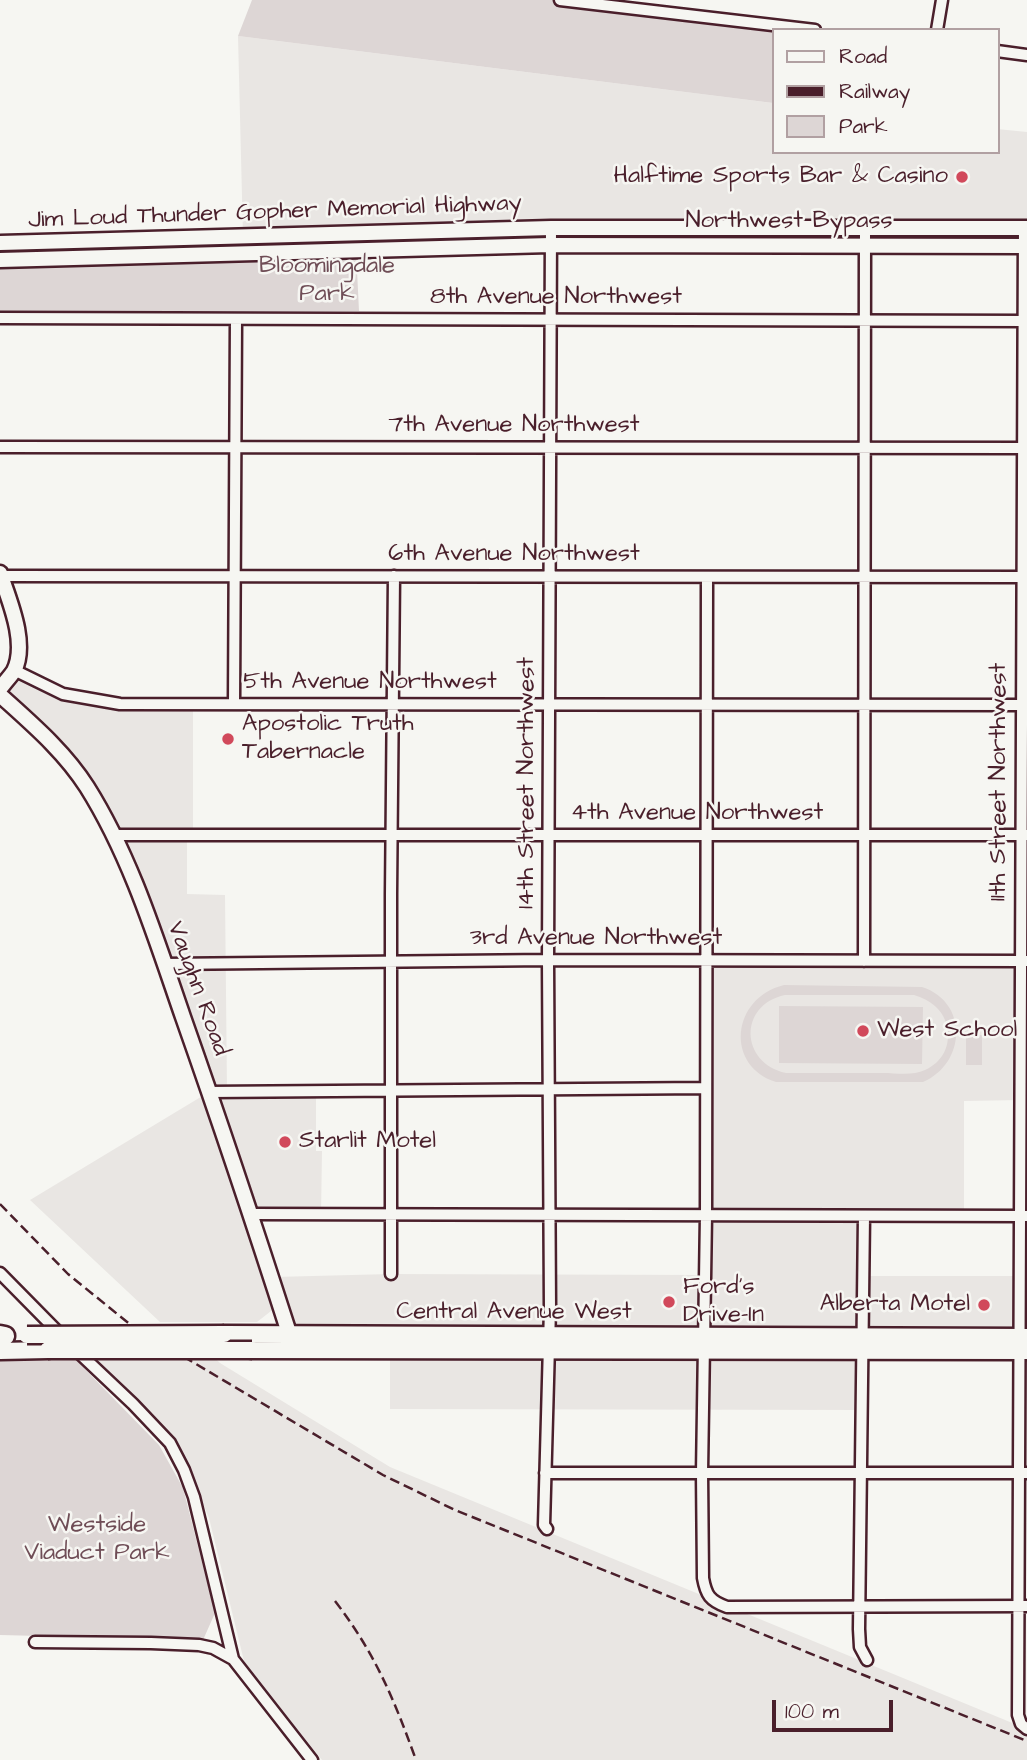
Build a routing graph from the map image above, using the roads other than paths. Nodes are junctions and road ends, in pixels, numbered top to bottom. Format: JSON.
{"nodes":[{"id":1,"x":560,"y":0,"type":"edge"},
{"id":2,"x":942,"y":0,"type":"edge"},
{"id":3,"x":589,"y":2,"type":"edge"},
{"id":4,"x":799,"y":28,"type":"edge"},
{"id":5,"x":937,"y":28,"type":"edge"},
{"id":6,"x":999,"y":51,"type":"edge"},
{"id":7,"x":1027,"y":55,"type":"edge"},
{"id":8,"x":551,"y":228,"type":"junction"},
{"id":9,"x":1025,"y":228,"type":"edge"},
{"id":10,"x":865,"y":229,"type":"junction"},
{"id":11,"x":0,"y":243,"type":"edge"},
{"id":12,"x":866,"y":244,"type":"junction"},
{"id":13,"x":550,"y":245,"type":"junction"},
{"id":14,"x":1025,"y":246,"type":"edge"},
{"id":15,"x":0,"y":260,"type":"edge"},
{"id":16,"x":0,"y":318,"type":"edge"},
{"id":17,"x":236,"y":319,"type":"junction"},
{"id":18,"x":550,"y":319,"type":"junction"},
{"id":19,"x":865,"y":320,"type":"junction"},
{"id":20,"x":1025,"y":321,"type":"edge"},
{"id":21,"x":0,"y":447,"type":"edge"},
{"id":22,"x":235,"y":447,"type":"junction"},
{"id":23,"x":551,"y":447,"type":"junction"},
{"id":24,"x":864,"y":448,"type":"junction"},
{"id":25,"x":1025,"y":448,"type":"edge"},
{"id":26,"x":0,"y":574,"type":"edge"},
{"id":27,"x":233,"y":575,"type":"junction"},
{"id":28,"x":394,"y":576,"type":"junction"},
{"id":29,"x":549,"y":576,"type":"junction"},
{"id":30,"x":707,"y":577,"type":"junction"},
{"id":31,"x":863,"y":577,"type":"junction"},
{"id":32,"x":1025,"y":577,"type":"edge"},
{"id":33,"x":14,"y":670,"type":"junction"},
{"id":34,"x":0,"y":689,"type":"edge"},
{"id":35,"x":0,"y":695,"type":"edge"},
{"id":36,"x":234,"y":704,"type":"junction"},
{"id":37,"x":707,"y":704,"type":"junction"},
{"id":38,"x":393,"y":705,"type":"junction"},
{"id":39,"x":549,"y":705,"type":"junction"},
{"id":40,"x":864,"y":705,"type":"junction"},
{"id":41,"x":1024,"y":705,"type":"edge"},
{"id":42,"x":115,"y":835,"type":"junction"},
{"id":43,"x":391,"y":835,"type":"junction"},
{"id":44,"x":548,"y":835,"type":"junction"},
{"id":45,"x":707,"y":835,"type":"junction"},
{"id":46,"x":865,"y":835,"type":"junction"},
{"id":47,"x":1024,"y":835,"type":"edge"},
{"id":48,"x":548,"y":960,"type":"junction"},
{"id":49,"x":706,"y":960,"type":"junction"},
{"id":50,"x":391,"y":961,"type":"junction"},
{"id":51,"x":864,"y":961,"type":"junction"},
{"id":52,"x":1024,"y":961,"type":"edge"},
{"id":53,"x":165,"y":964,"type":"junction"},
{"id":54,"x":706,"y":1088,"type":"junction"},
{"id":55,"x":549,"y":1089,"type":"junction"},
{"id":56,"x":391,"y":1090,"type":"junction"},
{"id":57,"x":1023,"y":1090,"type":"edge"},
{"id":58,"x":209,"y":1092,"type":"junction"},
{"id":59,"x":251,"y":1214,"type":"junction"},
{"id":60,"x":391,"y":1215,"type":"junction"},
{"id":61,"x":550,"y":1215,"type":"junction"},
{"id":62,"x":706,"y":1215,"type":"junction"},
{"id":63,"x":864,"y":1216,"type":"junction"},
{"id":64,"x":1024,"y":1216,"type":"edge"},
{"id":65,"x":0,"y":1273,"type":"edge"},
{"id":66,"x":391,"y":1274,"type":"dead end"},
{"id":67,"x":289,"y":1333,"type":"junction"},
{"id":68,"x":1,"y":1339,"type":"edge"},
{"id":69,"x":549,"y":1344,"type":"junction"},
{"id":70,"x":705,"y":1344,"type":"junction"},
{"id":71,"x":863,"y":1344,"type":"junction"},
{"id":72,"x":1023,"y":1344,"type":"edge"},
{"id":73,"x":250,"y":1347,"type":"junction"},
{"id":74,"x":390,"y":1350,"type":"junction"},
{"id":75,"x":545,"y":1473,"type":"junction"},
{"id":76,"x":702,"y":1473,"type":"junction"},
{"id":77,"x":861,"y":1473,"type":"junction"},
{"id":78,"x":1023,"y":1473,"type":"edge"},
{"id":79,"x":547,"y":1529,"type":"dead end"},
{"id":80,"x":859,"y":1606,"type":"junction"},
{"id":81,"x":1023,"y":1606,"type":"edge"},
{"id":82,"x":35,"y":1642,"type":"dead end"},
{"id":83,"x":233,"y":1659,"type":"junction"},
{"id":84,"x":867,"y":1660,"type":"dead end"},
{"id":85,"x":1024,"y":1726,"type":"edge"},
{"id":86,"x":312,"y":1760,"type":"edge"}],
"edges":[{"from":1,"to":3,"type":"street"},
{"from":2,"to":5,"type":"street"},
{"from":3,"to":4,"type":"street"},
{"from":6,"to":7,"type":"street"},
{"from":8,"to":10,"type":"main road","name":"Northwest Bypass"},
{"from":8,"to":11,"type":"main road","name":"Jim Loud Thunder Gopher Memorial Highway"},
{"from":8,"to":13,"type":"street","name":"14th Street Northwest"},
{"from":9,"to":10,"type":"main road","name":"Northwest Bypass"},
{"from":9,"to":14,"type":"street","name":"11th Street Northwest"},
{"from":10,"to":12,"type":"street"},
{"from":12,"to":13,"type":"main road","name":"Northwest Bypass"},
{"from":12,"to":14,"type":"main road","name":"Northwest Bypass"},
{"from":12,"to":19,"type":"street"},
{"from":13,"to":15,"type":"main road","name":"Jim Loud Thunder Gopher Memorial Highway"},
{"from":13,"to":18,"type":"street","name":"14th Street Northwest"},
{"from":14,"to":20,"type":"street","name":"11th Street Northwest"},
{"from":16,"to":17,"type":"street","name":"8th Avenue Northwest"},
{"from":17,"to":18,"type":"street","name":"8th Avenue Northwest"},
{"from":17,"to":22,"type":"street"},
{"from":18,"to":19,"type":"street","name":"8th Avenue Northwest"},
{"from":18,"to":23,"type":"street","name":"14th Street Northwest"},
{"from":19,"to":20,"type":"street","name":"8th Avenue Northwest"},
{"from":19,"to":24,"type":"street"},
{"from":20,"to":25,"type":"street","name":"11th Street Northwest"},
{"from":21,"to":22,"type":"street","name":"7th Avenue Northwest"},
{"from":22,"to":23,"type":"street","name":"7th Avenue Northwest"},
{"from":22,"to":27,"type":"street"},
{"from":23,"to":24,"type":"street","name":"7th Avenue Northwest"},
{"from":23,"to":29,"type":"street","name":"14th Street Northwest"},
{"from":24,"to":25,"type":"street","name":"7th Avenue Northwest"},
{"from":24,"to":31,"type":"street"},
{"from":25,"to":32,"type":"street","name":"11th Street Northwest"},
{"from":26,"to":27,"type":"street","name":"6th Avenue Northwest"},
{"from":26,"to":33,"type":"main road"},
{"from":27,"to":28,"type":"street","name":"6th Avenue Northwest"},
{"from":27,"to":36,"type":"street"},
{"from":28,"to":29,"type":"street","name":"6th Avenue Northwest"},
{"from":28,"to":38,"type":"street"},
{"from":29,"to":30,"type":"street","name":"6th Avenue Northwest"},
{"from":29,"to":39,"type":"street","name":"14th Street Northwest"},
{"from":30,"to":31,"type":"street","name":"6th Avenue Northwest"},
{"from":30,"to":37,"type":"street"},
{"from":31,"to":32,"type":"street","name":"6th Avenue Northwest"},
{"from":31,"to":40,"type":"street"},
{"from":32,"to":41,"type":"street","name":"11th Street Northwest"},
{"from":33,"to":34,"type":"main road"},
{"from":33,"to":36,"type":"street","name":"5th Avenue Northwest"},
{"from":35,"to":42,"type":"main road","name":"Vaughn Road"},
{"from":36,"to":38,"type":"street","name":"5th Avenue Northwest"},
{"from":37,"to":39,"type":"street","name":"5th Avenue Northwest"},
{"from":37,"to":40,"type":"street","name":"5th Avenue Northwest"},
{"from":37,"to":45,"type":"street"},
{"from":38,"to":39,"type":"street","name":"5th Avenue Northwest"},
{"from":38,"to":43,"type":"street"},
{"from":39,"to":44,"type":"street","name":"14th Street Northwest"},
{"from":40,"to":41,"type":"street","name":"5th Avenue Northwest"},
{"from":40,"to":46,"type":"street"},
{"from":41,"to":47,"type":"street","name":"11th Street Northwest"},
{"from":42,"to":43,"type":"street","name":"4th Avenue Northwest"},
{"from":42,"to":53,"type":"main road","name":"Vaughn Road"},
{"from":43,"to":44,"type":"street","name":"4th Avenue Northwest"},
{"from":43,"to":50,"type":"street"},
{"from":44,"to":45,"type":"street","name":"4th Avenue Northwest"},
{"from":44,"to":48,"type":"street","name":"14th Street Northwest"},
{"from":45,"to":46,"type":"street","name":"4th Avenue Northwest"},
{"from":45,"to":49,"type":"street"},
{"from":46,"to":47,"type":"street","name":"4th Avenue Northwest"},
{"from":46,"to":51,"type":"street"},
{"from":47,"to":52,"type":"street","name":"11th Street Northwest"},
{"from":48,"to":49,"type":"street","name":"3rd Avenue Northwest"},
{"from":48,"to":50,"type":"street","name":"3rd Avenue Northwest"},
{"from":48,"to":55,"type":"street","name":"14th Street Northwest"},
{"from":49,"to":51,"type":"street","name":"3rd Avenue Northwest"},
{"from":49,"to":54,"type":"street"},
{"from":50,"to":53,"type":"street","name":"3rd Avenue Northwest"},
{"from":50,"to":56,"type":"street"},
{"from":51,"to":52,"type":"street","name":"3rd Avenue Northwest"},
{"from":52,"to":57,"type":"street","name":"11th Street Northwest"},
{"from":53,"to":58,"type":"main road","name":"Vaughn Road"},
{"from":54,"to":55,"type":"street"},
{"from":54,"to":62,"type":"street"},
{"from":55,"to":56,"type":"street"},
{"from":55,"to":61,"type":"street","name":"14th Street Northwest"},
{"from":56,"to":58,"type":"street"},
{"from":56,"to":60,"type":"street"},
{"from":57,"to":64,"type":"street","name":"11th Street Northwest"},
{"from":58,"to":59,"type":"main road","name":"Vaughn Road"},
{"from":59,"to":60,"type":"street"},
{"from":59,"to":67,"type":"main road","name":"Vaughn Road"},
{"from":60,"to":61,"type":"street"},
{"from":60,"to":66,"type":"street"},
{"from":61,"to":62,"type":"street"},
{"from":61,"to":69,"type":"street","name":"14th Street Northwest"},
{"from":62,"to":63,"type":"street"},
{"from":62,"to":70,"type":"street"},
{"from":63,"to":64,"type":"street"},
{"from":63,"to":71,"type":"street"},
{"from":64,"to":72,"type":"street","name":"11th Street Northwest"},
{"from":65,"to":83,"type":"street"},
{"from":67,"to":68,"type":"highway","name":"Central Avenue West","bridge":true},
{"from":67,"to":69,"type":"highway","name":"Central Avenue West"},
{"from":67,"to":73,"type":"highway"},
{"from":67,"to":74,"type":"highway"},
{"from":68,"to":73,"type":"highway","name":"Central Avenue West","bridge":true},
{"from":69,"to":70,"type":"highway","name":"Central Avenue West"},
{"from":69,"to":74,"type":"highway","name":"Central Avenue West"},
{"from":69,"to":75,"type":"street","name":"14th Street Northwest"},
{"from":70,"to":71,"type":"highway","name":"Central Avenue West"},
{"from":70,"to":76,"type":"street"},
{"from":71,"to":72,"type":"highway","name":"Central Avenue West"},
{"from":71,"to":77,"type":"street"},
{"from":72,"to":78,"type":"street","name":"11th Street Northwest"},
{"from":73,"to":74,"type":"highway","name":"Central Avenue West"},
{"from":75,"to":76,"type":"street"},
{"from":75,"to":79,"type":"street","name":"14th Street Northwest"},
{"from":76,"to":77,"type":"street"},
{"from":76,"to":80,"type":"street"},
{"from":77,"to":78,"type":"street"},
{"from":77,"to":80,"type":"street"},
{"from":78,"to":81,"type":"street","name":"11th Street Northwest"},
{"from":80,"to":81,"type":"street"},
{"from":80,"to":84,"type":"street"},
{"from":81,"to":85,"type":"street","name":"11th Street Northwest"},
{"from":82,"to":83,"type":"street"},
{"from":83,"to":86,"type":"street"}]}
